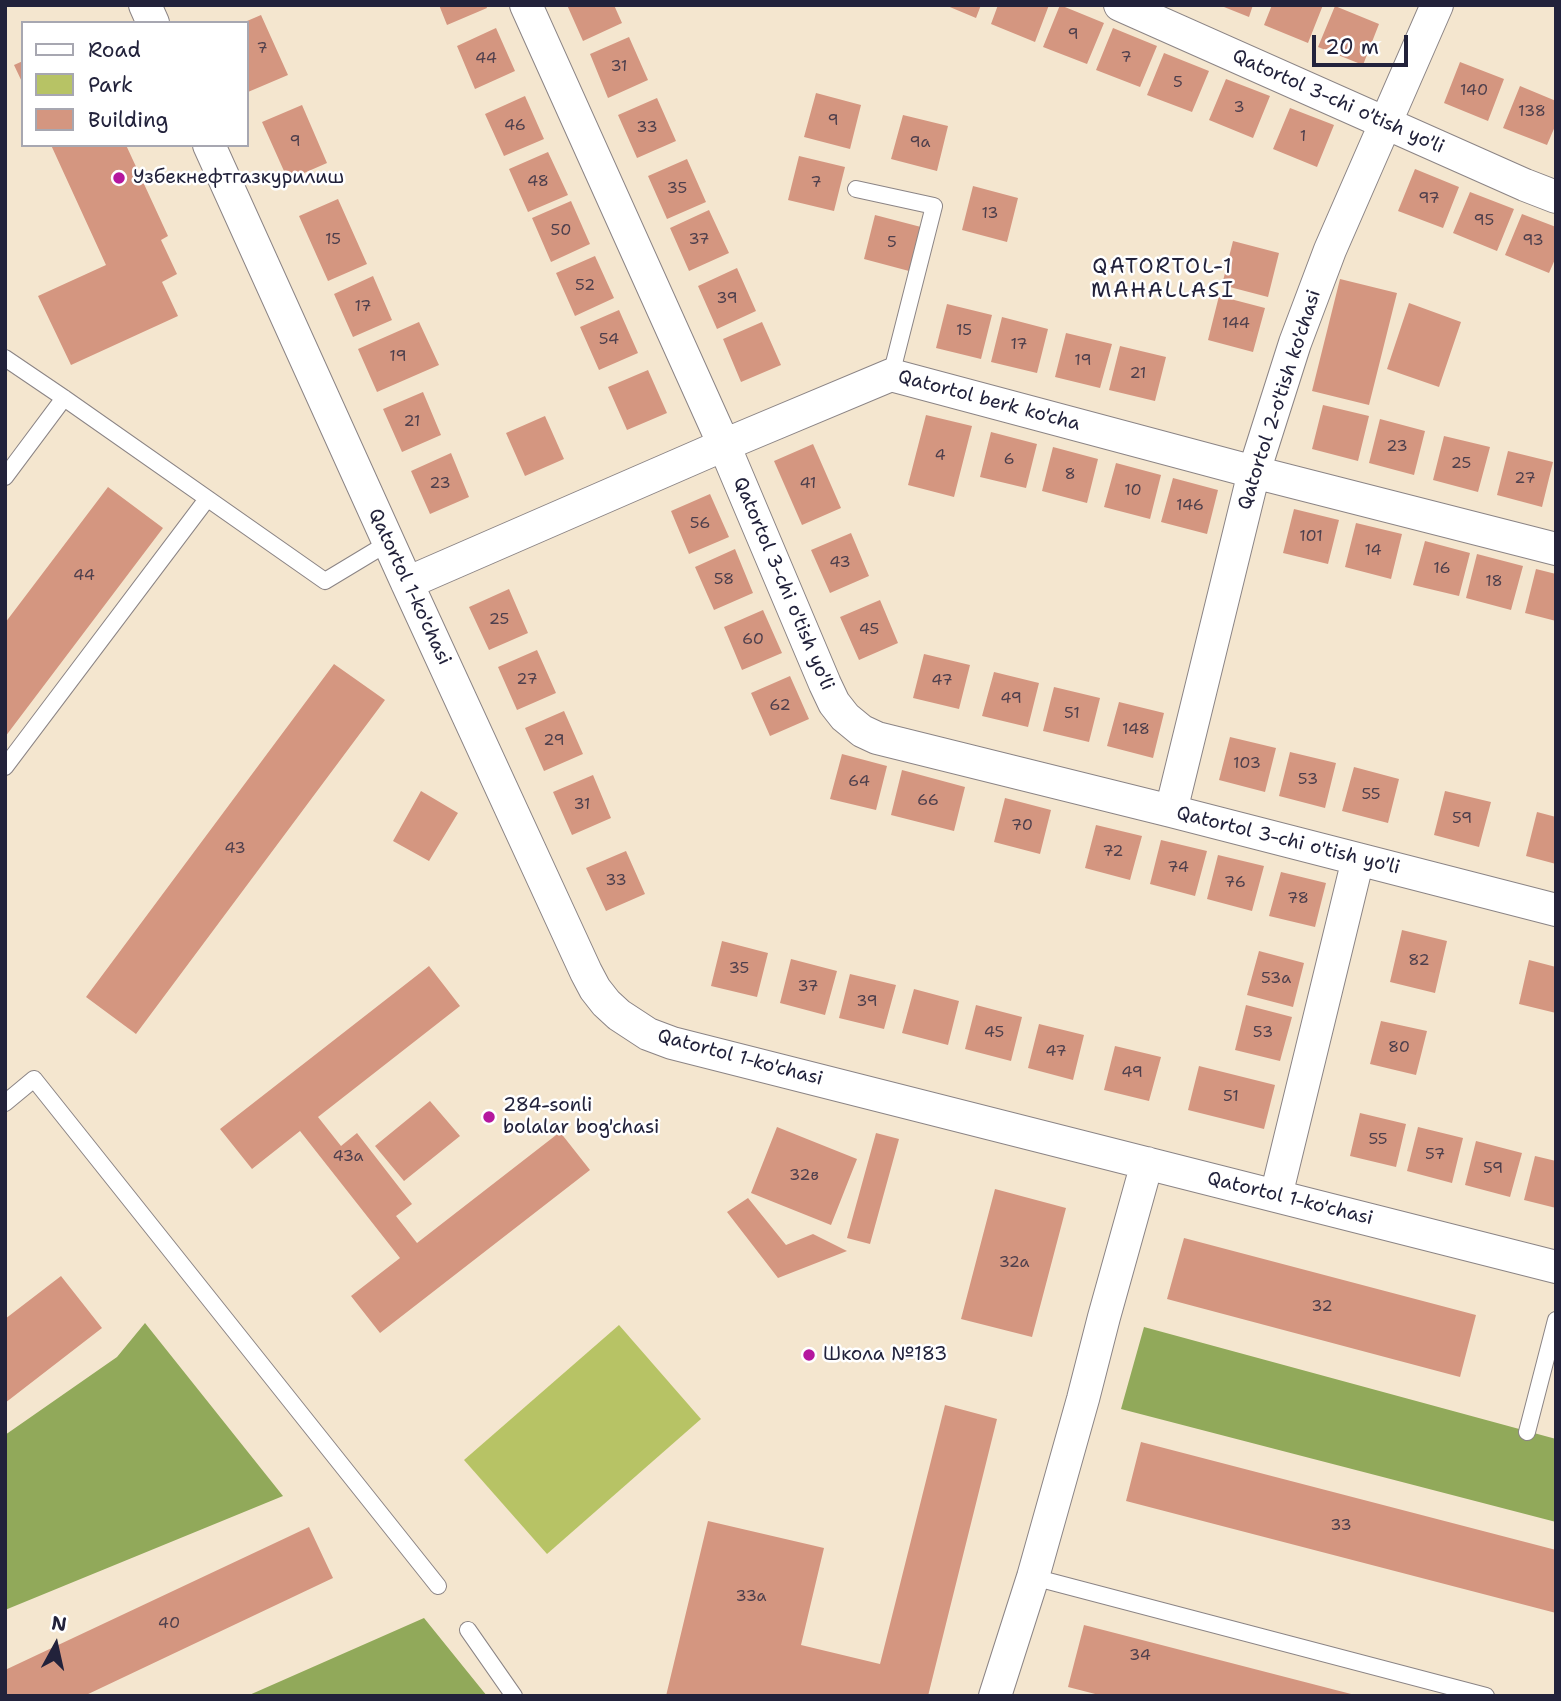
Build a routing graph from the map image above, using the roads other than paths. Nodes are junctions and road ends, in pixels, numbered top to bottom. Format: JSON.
{"nodes":[{"id":1,"x":145,"y":5,"type":"edge"},
{"id":2,"x":526,"y":5,"type":"edge"},
{"id":3,"x":1120,"y":5,"type":"edge"},
{"id":4,"x":1437,"y":5,"type":"edge"},
{"id":5,"x":152,"y":21,"type":"edge"},
{"id":6,"x":1385,"y":123,"type":"junction"},
{"id":7,"x":210,"y":147,"type":"edge"},
{"id":8,"x":856,"y":189,"type":"dead end"},
{"id":9,"x":1556,"y":197,"type":"edge"},
{"id":10,"x":5,"y":358,"type":"edge"},
{"id":11,"x":891,"y":374,"type":"junction"},
{"id":12,"x":64,"y":398,"type":"junction"},
{"id":13,"x":724,"y":445,"type":"junction"},
{"id":14,"x":1254,"y":472,"type":"junction"},
{"id":15,"x":5,"y":477,"type":"edge"},
{"id":16,"x":207,"y":499,"type":"junction"},
{"id":17,"x":388,"y":543,"type":"junction"},
{"id":18,"x":1556,"y":549,"type":"edge"},
{"id":19,"x":407,"y":583,"type":"junction"},
{"id":20,"x":5,"y":767,"type":"edge"},
{"id":21,"x":1171,"y":811,"type":"junction"},
{"id":22,"x":1359,"y":859,"type":"junction"},
{"id":23,"x":1556,"y":910,"type":"edge"},
{"id":24,"x":5,"y":1103,"type":"edge"},
{"id":25,"x":1147,"y":1163,"type":"junction"},
{"id":26,"x":1276,"y":1196,"type":"junction"},
{"id":27,"x":1556,"y":1267,"type":"edge"},
{"id":28,"x":1556,"y":1320,"type":"edge"},
{"id":29,"x":1527,"y":1432,"type":"dead end"},
{"id":30,"x":1033,"y":1577,"type":"junction"},
{"id":31,"x":438,"y":1586,"type":"dead end"},
{"id":32,"x":468,"y":1630,"type":"dead end"},
{"id":33,"x":514,"y":1696,"type":"edge"},
{"id":34,"x":995,"y":1696,"type":"edge"},
{"id":35,"x":1486,"y":1696,"type":"edge"}],
"edges":[{"from":1,"to":5,"type":"street"},
{"from":2,"to":13,"type":"street","name":"Qatortol 3-chi o'tish yo'li"},
{"from":3,"to":6,"type":"street","name":"Qatortol 3-chi o'tish yo'li"},
{"from":4,"to":6,"type":"street","name":"Qatortol 2-o'tish ko'chasi"},
{"from":6,"to":9,"type":"street","name":"Qatortol 3-chi o'tish yo'li"},
{"from":6,"to":14,"type":"street","name":"Qatortol 2-o'tish ko'chasi"},
{"from":7,"to":17,"type":"street","name":"Qatortol 1-ko'chasi"},
{"from":8,"to":11,"type":"lane"},
{"from":10,"to":12,"type":"lane"},
{"from":11,"to":13,"type":"street","name":"Qatortol berk ko'cha"},
{"from":11,"to":14,"type":"street","name":"Qatortol berk ko'cha"},
{"from":12,"to":15,"type":"lane"},
{"from":12,"to":16,"type":"lane"},
{"from":13,"to":19,"type":"street","name":"Qatortol berk ko'cha"},
{"from":13,"to":21,"type":"street","name":"Qatortol 3-chi o'tish yo'li"},
{"from":14,"to":18,"type":"street","name":"Qatortol berk ko'cha"},
{"from":14,"to":21,"type":"street","name":"Qatortol 2-o'tish ko'chasi"},
{"from":16,"to":17,"type":"lane"},
{"from":16,"to":20,"type":"lane"},
{"from":17,"to":19,"type":"street","name":"Qatortol 1-ko'chasi"},
{"from":19,"to":25,"type":"street","name":"Qatortol 1-ko'chasi"},
{"from":21,"to":22,"type":"street","name":"Qatortol 3-chi o'tish yo'li"},
{"from":22,"to":23,"type":"street","name":"Qatortol 3-chi o'tish yo'li"},
{"from":22,"to":26,"type":"street"},
{"from":24,"to":31,"type":"lane"},
{"from":25,"to":26,"type":"street","name":"Qatortol 1-ko'chasi"},
{"from":25,"to":30,"type":"street"},
{"from":26,"to":27,"type":"street","name":"Qatortol 1-ko'chasi"},
{"from":28,"to":29,"type":"lane"},
{"from":30,"to":34,"type":"street"},
{"from":30,"to":35,"type":"lane"},
{"from":32,"to":33,"type":"lane"}]}
